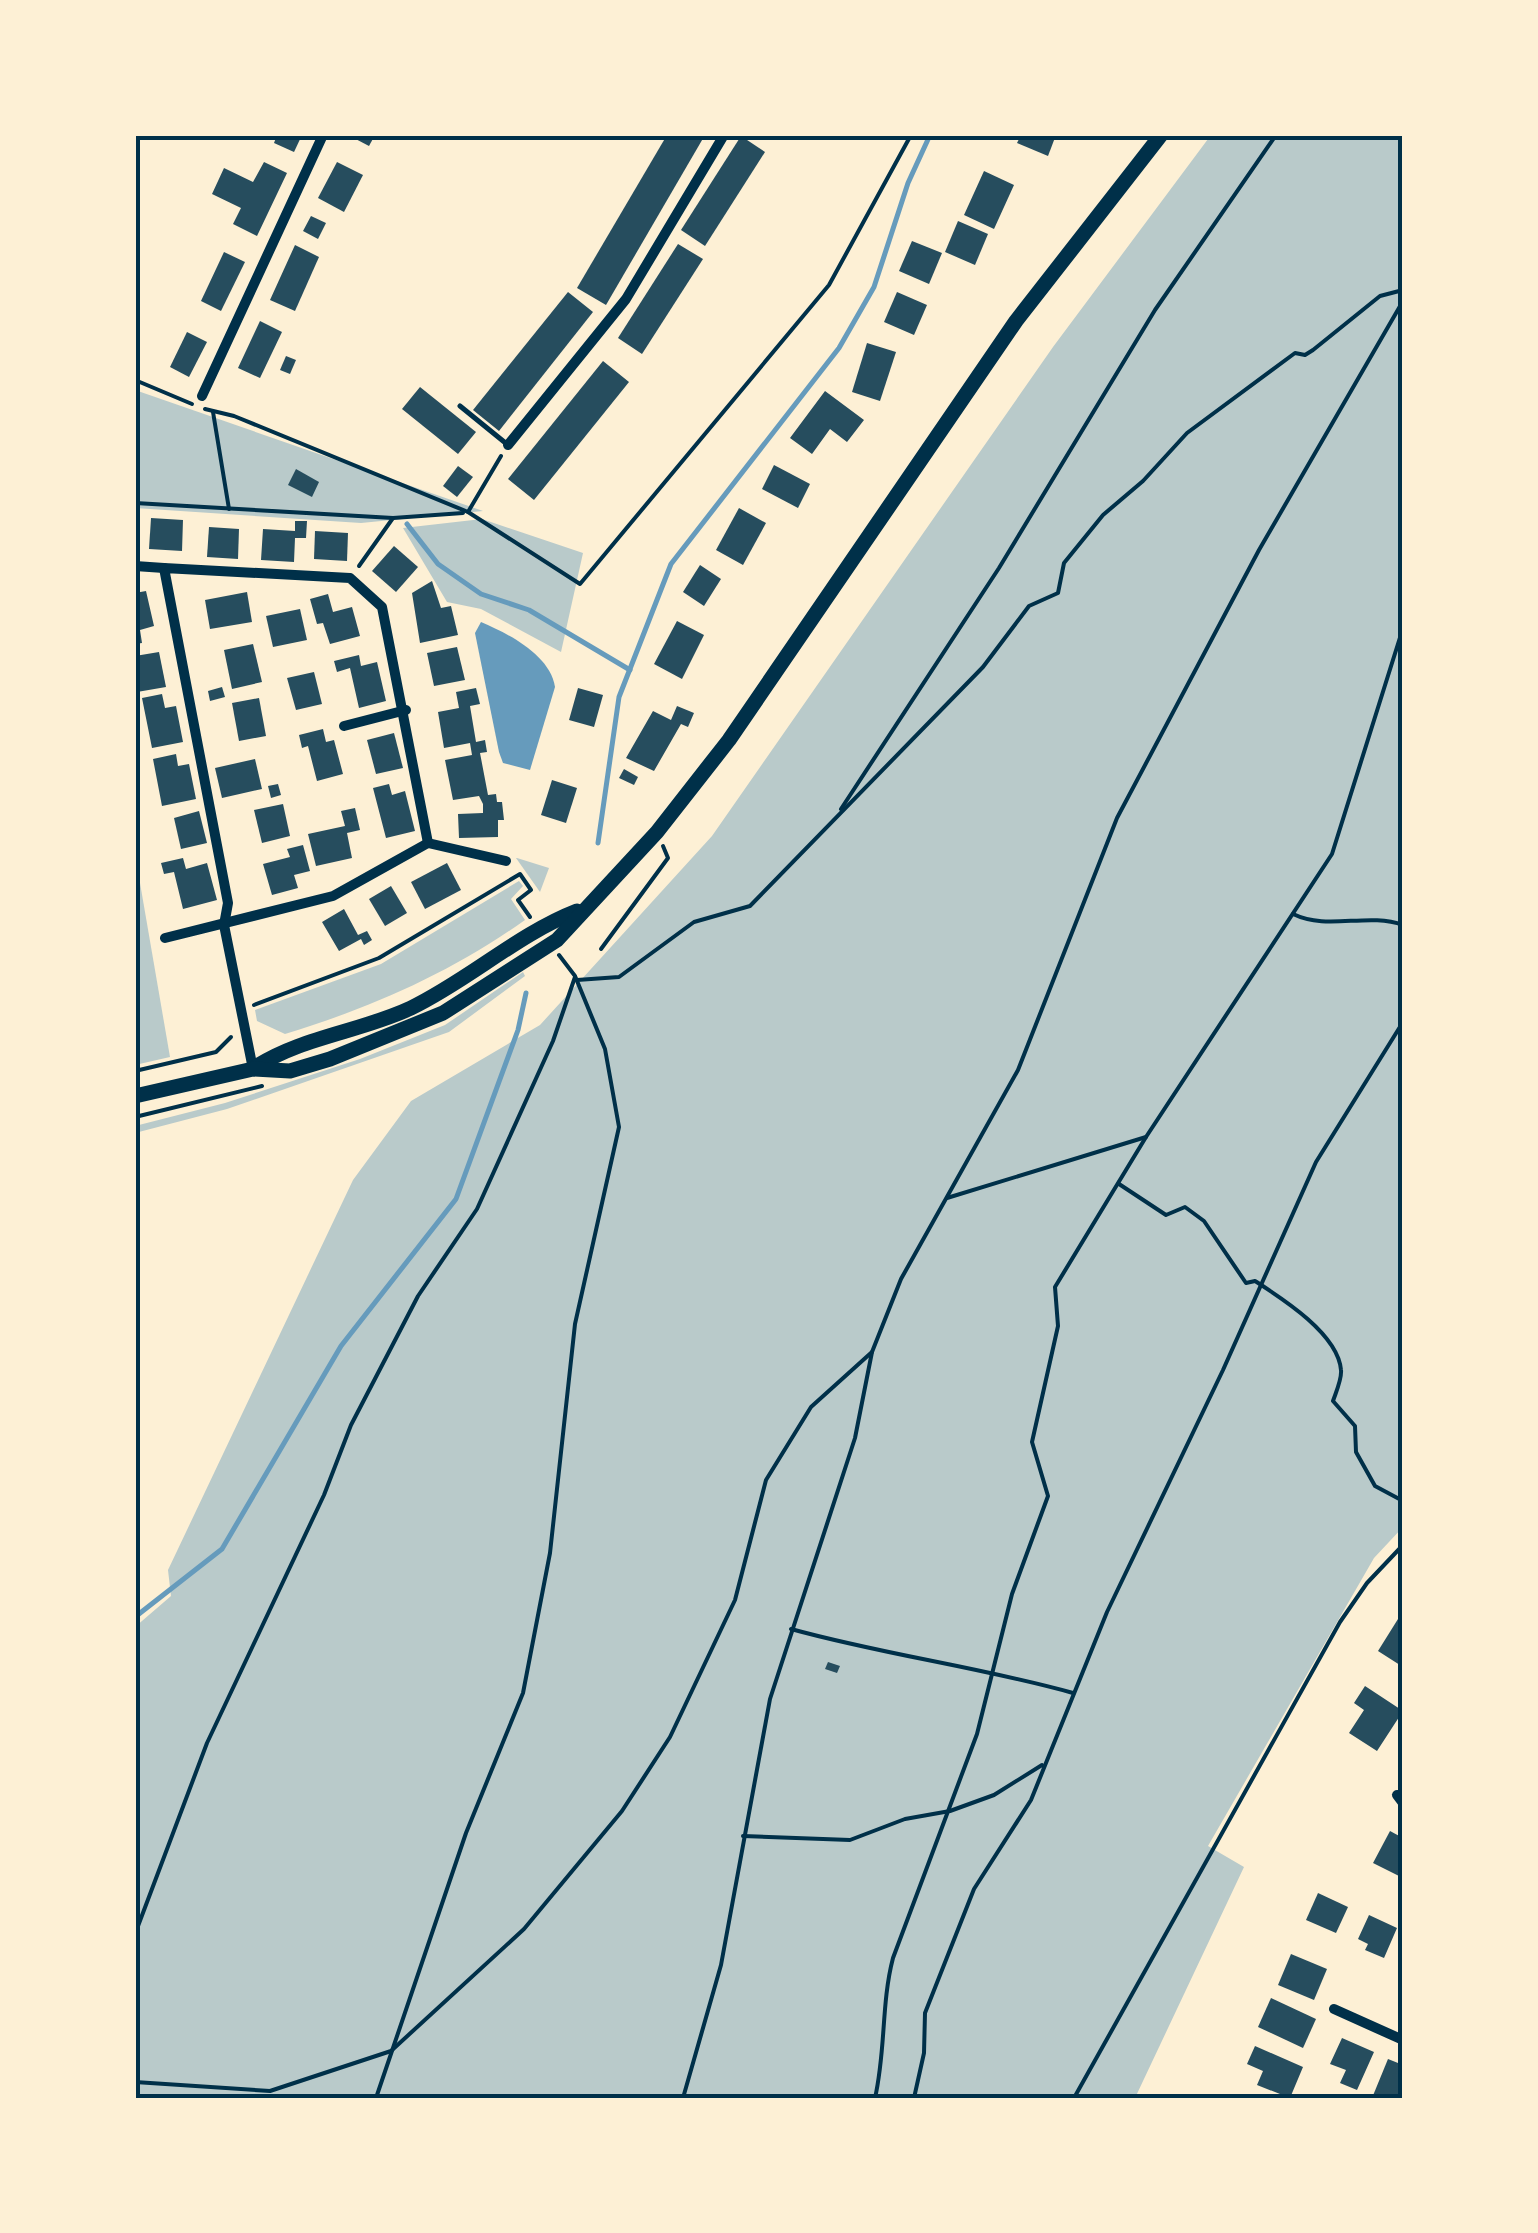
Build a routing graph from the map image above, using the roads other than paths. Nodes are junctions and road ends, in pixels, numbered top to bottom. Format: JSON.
{"nodes":[{"id":1,"x":323,"y":135,"type":"edge"},
{"id":2,"x":724,"y":135,"type":"edge"},
{"id":3,"x":1161,"y":135,"type":"edge"},
{"id":4,"x":202,"y":396,"type":"dead end"},
{"id":5,"x":460,"y":406,"type":"dead end"},
{"id":6,"x":508,"y":445,"type":"joint"},
{"id":7,"x":135,"y":566,"type":"edge"},
{"id":8,"x":164,"y":568,"type":"junction"},
{"id":9,"x":406,"y":710,"type":"junction"},
{"id":10,"x":344,"y":726,"type":"dead end"},
{"id":11,"x":428,"y":843,"type":"junction"},
{"id":12,"x":506,"y":861,"type":"dead end"},
{"id":13,"x":224,"y":925,"type":"junction"},
{"id":14,"x":165,"y":938,"type":"dead end"},
{"id":15,"x":253,"y":1069,"type":"junction"},
{"id":16,"x":135,"y":1096,"type":"edge"},
{"id":17,"x":1334,"y":2010,"type":"dead end"},
{"id":18,"x":1403,"y":2040,"type":"edge"}],
"edges":[{"from":1,"to":4,"type":"street"},
{"from":2,"to":6,"type":"street"},
{"from":3,"to":15,"type":"main road"},
{"from":5,"to":6,"type":"lane"},
{"from":7,"to":8,"type":"street"},
{"from":8,"to":9,"type":"street"},
{"from":8,"to":13,"type":"street"},
{"from":9,"to":10,"type":"street"},
{"from":9,"to":11,"type":"street"},
{"from":11,"to":12,"type":"street"},
{"from":11,"to":13,"type":"street"},
{"from":13,"to":14,"type":"street"},
{"from":13,"to":15,"type":"street"},
{"from":15,"to":16,"type":"main road"},
{"from":17,"to":18,"type":"street"}]}
